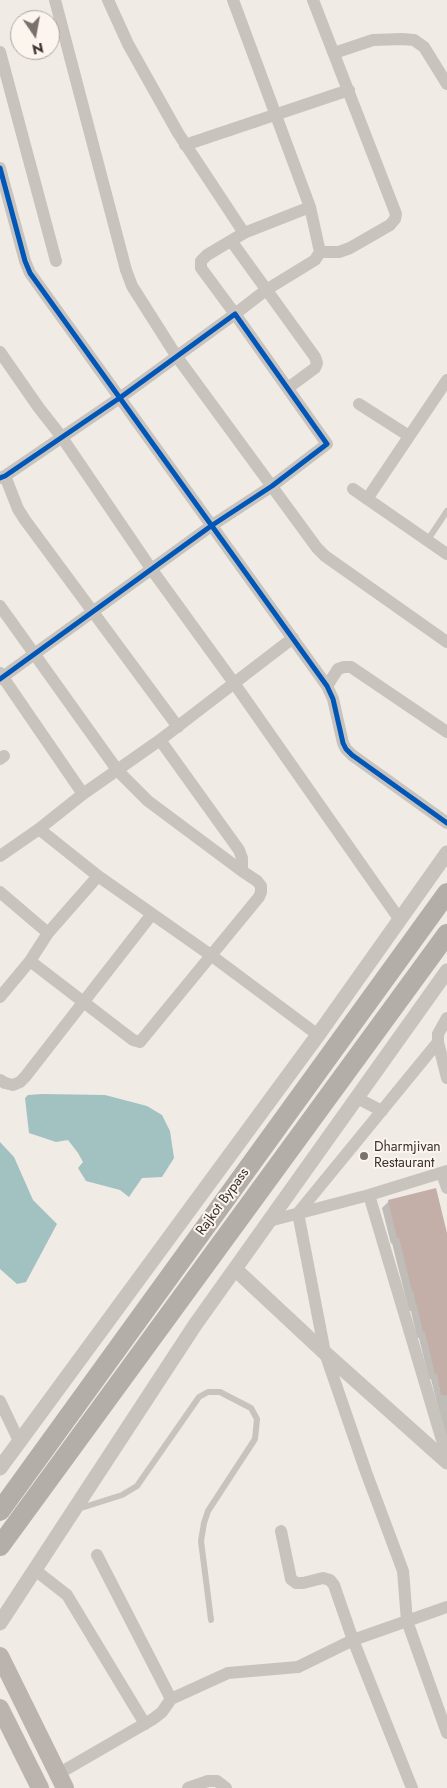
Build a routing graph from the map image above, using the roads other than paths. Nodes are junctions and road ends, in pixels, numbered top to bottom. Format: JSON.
{"nodes":[{"id":1,"x":55,"y":0,"type":"edge"},
{"id":2,"x":108,"y":0,"type":"edge"},
{"id":3,"x":233,"y":0,"type":"edge"},
{"id":4,"x":313,"y":0,"type":"edge"},
{"id":5,"x":0,"y":52,"type":"edge"},
{"id":6,"x":334,"y":53,"type":"junction"},
{"id":7,"x":447,"y":84,"type":"edge"},
{"id":8,"x":349,"y":90,"type":"junction"},
{"id":9,"x":276,"y":114,"type":"junction"},
{"id":10,"x":185,"y":145,"type":"junction"},
{"id":11,"x":0,"y":168,"type":"edge"},
{"id":12,"x":310,"y":206,"type":"junction"},
{"id":13,"x":244,"y":233,"type":"junction"},
{"id":14,"x":232,"y":242,"type":"junction"},
{"id":15,"x":320,"y":252,"type":"junction"},
{"id":16,"x":56,"y":261,"type":"dead end"},
{"id":17,"x":266,"y":290,"type":"junction"},
{"id":18,"x":235,"y":314,"type":"junction"},
{"id":19,"x":0,"y":352,"type":"edge"},
{"id":20,"x":177,"y":357,"type":"junction"},
{"id":21,"x":447,"y":380,"type":"edge"},
{"id":22,"x":288,"y":388,"type":"junction"},
{"id":23,"x":120,"y":397,"type":"junction"},
{"id":24,"x":359,"y":404,"type":"dead end"},
{"id":25,"x":61,"y":436,"type":"junction"},
{"id":26,"x":409,"y":436,"type":"junction"},
{"id":27,"x":3,"y":477,"type":"edge"},
{"id":28,"x":272,"y":486,"type":"junction"},
{"id":29,"x":353,"y":489,"type":"dead end"},
{"id":30,"x":366,"y":498,"type":"junction"},
{"id":31,"x":447,"y":512,"type":"edge"},
{"id":32,"x":211,"y":526,"type":"junction"},
{"id":33,"x":427,"y":541,"type":"junction"},
{"id":34,"x":447,"y":554,"type":"edge"},
{"id":35,"x":152,"y":570,"type":"junction"},
{"id":36,"x":0,"y":606,"type":"edge"},
{"id":37,"x":93,"y":612,"type":"junction"},
{"id":38,"x":293,"y":638,"type":"junction"},
{"id":39,"x":447,"y":642,"type":"edge"},
{"id":40,"x":35,"y":654,"type":"junction"},
{"id":41,"x":1,"y":676,"type":"edge"},
{"id":42,"x":234,"y":683,"type":"junction"},
{"id":43,"x":327,"y":686,"type":"junction"},
{"id":44,"x":178,"y":727,"type":"junction"},
{"id":45,"x":447,"y":732,"type":"edge"},
{"id":46,"x":160,"y":740,"type":"junction"},
{"id":47,"x":118,"y":771,"type":"junction"},
{"id":48,"x":83,"y":794,"type":"junction"},
{"id":49,"x":447,"y":823,"type":"edge"},
{"id":50,"x":38,"y":829,"type":"junction"},
{"id":51,"x":447,"y":853,"type":"edge"},
{"id":52,"x":0,"y":856,"type":"edge"},
{"id":53,"x":242,"y":871,"type":"junction"},
{"id":54,"x":98,"y":876,"type":"junction"},
{"id":55,"x":0,"y":892,"type":"edge"},
{"id":56,"x":447,"y":893,"type":"edge"},
{"id":57,"x":152,"y":914,"type":"junction"},
{"id":58,"x":400,"y":920,"type":"junction"},
{"id":59,"x":48,"y":933,"type":"junction"},
{"id":60,"x":447,"y":934,"type":"edge"},
{"id":61,"x":212,"y":956,"type":"junction"},
{"id":62,"x":30,"y":961,"type":"junction"},
{"id":63,"x":447,"y":971,"type":"edge"},
{"id":64,"x":1,"y":992,"type":"edge"},
{"id":65,"x":82,"y":1002,"type":"junction"},
{"id":66,"x":447,"y":1018,"type":"edge"},
{"id":67,"x":318,"y":1035,"type":"junction"},
{"id":68,"x":438,"y":1042,"type":"junction"},
{"id":69,"x":447,"y":1078,"type":"edge"},
{"id":70,"x":0,"y":1080,"type":"edge"},
{"id":71,"x":357,"y":1098,"type":"junction"},
{"id":72,"x":382,"y":1111,"type":"junction"},
{"id":73,"x":445,"y":1172,"type":"edge"},
{"id":74,"x":447,"y":1188,"type":"edge"},
{"id":75,"x":369,"y":1195,"type":"junction"},
{"id":76,"x":298,"y":1213,"type":"junction"},
{"id":77,"x":269,"y":1221,"type":"junction"},
{"id":78,"x":235,"y":1268,"type":"junction"},
{"id":79,"x":325,"y":1353,"type":"junction"},
{"id":80,"x":0,"y":1401,"type":"edge"},
{"id":81,"x":19,"y":1441,"type":"junction"},
{"id":82,"x":447,"y":1457,"type":"edge"},
{"id":83,"x":447,"y":1462,"type":"edge"},
{"id":84,"x":0,"y":1468,"type":"edge"},
{"id":85,"x":74,"y":1510,"type":"junction"},
{"id":86,"x":0,"y":1511,"type":"edge"},
{"id":87,"x":281,"y":1531,"type":"dead end"},
{"id":88,"x":0,"y":1546,"type":"edge"},
{"id":89,"x":97,"y":1555,"type":"dead end"},
{"id":90,"x":35,"y":1570,"type":"junction"},
{"id":91,"x":447,"y":1607,"type":"edge"},
{"id":92,"x":211,"y":1620,"type":"dead end"},
{"id":93,"x":407,"y":1621,"type":"junction"},
{"id":94,"x":0,"y":1623,"type":"edge"},
{"id":95,"x":353,"y":1640,"type":"junction"},
{"id":96,"x":0,"y":1656,"type":"edge"},
{"id":97,"x":171,"y":1699,"type":"junction"},
{"id":98,"x":2,"y":1718,"type":"edge"},
{"id":99,"x":145,"y":1724,"type":"junction"},
{"id":100,"x":447,"y":1732,"type":"edge"},
{"id":101,"x":61,"y":1781,"type":"edge"},
{"id":102,"x":40,"y":1788,"type":"edge"},
{"id":103,"x":188,"y":1788,"type":"edge"},
{"id":104,"x":226,"y":1788,"type":"edge"},
{"id":105,"x":412,"y":1788,"type":"edge"}],
"edges":[{"from":1,"to":20,"type":"street"},
{"from":2,"to":10,"type":"street"},
{"from":3,"to":9,"type":"street"},
{"from":4,"to":6,"type":"street"},
{"from":5,"to":16,"type":"street"},
{"from":6,"to":7,"type":"street"},
{"from":6,"to":8,"type":"street"},
{"from":8,"to":9,"type":"street"},
{"from":8,"to":15,"type":"street"},
{"from":9,"to":10,"type":"street"},
{"from":9,"to":12,"type":"street"},
{"from":10,"to":13,"type":"street"},
{"from":11,"to":23,"type":"street"},
{"from":12,"to":13,"type":"street"},
{"from":12,"to":15,"type":"street"},
{"from":13,"to":14,"type":"street"},
{"from":14,"to":17,"type":"street"},
{"from":14,"to":18,"type":"street"},
{"from":15,"to":17,"type":"street"},
{"from":17,"to":18,"type":"street"},
{"from":17,"to":22,"type":"street"},
{"from":18,"to":20,"type":"street"},
{"from":18,"to":22,"type":"street"},
{"from":19,"to":25,"type":"street"},
{"from":20,"to":23,"type":"street"},
{"from":20,"to":28,"type":"street"},
{"from":21,"to":26,"type":"street"},
{"from":22,"to":28,"type":"street"},
{"from":23,"to":25,"type":"street"},
{"from":23,"to":32,"type":"street"},
{"from":24,"to":26,"type":"street"},
{"from":25,"to":27,"type":"street"},
{"from":25,"to":35,"type":"street"},
{"from":26,"to":30,"type":"street"},
{"from":27,"to":37,"type":"street"},
{"from":28,"to":32,"type":"street"},
{"from":28,"to":39,"type":"street"},
{"from":29,"to":30,"type":"street"},
{"from":30,"to":33,"type":"street"},
{"from":31,"to":33,"type":"lane"},
{"from":32,"to":35,"type":"street"},
{"from":32,"to":38,"type":"street"},
{"from":33,"to":34,"type":"street"},
{"from":35,"to":37,"type":"street"},
{"from":35,"to":42,"type":"street"},
{"from":36,"to":40,"type":"street"},
{"from":37,"to":40,"type":"street"},
{"from":37,"to":44,"type":"street"},
{"from":38,"to":42,"type":"street"},
{"from":38,"to":43,"type":"street"},
{"from":40,"to":41,"type":"street"},
{"from":40,"to":47,"type":"street"},
{"from":41,"to":48,"type":"street"},
{"from":42,"to":44,"type":"street"},
{"from":42,"to":58,"type":"street"},
{"from":43,"to":45,"type":"street"},
{"from":43,"to":49,"type":"street"},
{"from":44,"to":46,"type":"street"},
{"from":46,"to":47,"type":"street"},
{"from":46,"to":53,"type":"street"},
{"from":47,"to":48,"type":"street"},
{"from":47,"to":53,"type":"street"},
{"from":48,"to":50,"type":"street"},
{"from":50,"to":52,"type":"street"},
{"from":50,"to":54,"type":"street"},
{"from":51,"to":58,"type":"street"},
{"from":53,"to":61,"type":"street"},
{"from":54,"to":57,"type":"street"},
{"from":54,"to":59,"type":"street"},
{"from":55,"to":59,"type":"street"},
{"from":56,"to":86,"type":"highway","name":"Rajkot Bypass"},
{"from":57,"to":61,"type":"street"},
{"from":57,"to":65,"type":"street"},
{"from":58,"to":67,"type":"street"},
{"from":59,"to":62,"type":"street"},
{"from":60,"to":88,"type":"highway","name":"Rajkot Bypass"},
{"from":61,"to":65,"type":"street"},
{"from":61,"to":67,"type":"street"},
{"from":62,"to":64,"type":"street"},
{"from":62,"to":65,"type":"street"},
{"from":63,"to":71,"type":"street"},
{"from":65,"to":70,"type":"street"},
{"from":66,"to":68,"type":"street"},
{"from":67,"to":81,"type":"street"},
{"from":68,"to":69,"type":"street"},
{"from":68,"to":72,"type":"street"},
{"from":71,"to":72,"type":"street"},
{"from":71,"to":77,"type":"street"},
{"from":72,"to":76,"type":"street"},
{"from":73,"to":74,"type":"street"},
{"from":73,"to":75,"type":"street"},
{"from":75,"to":76,"type":"street"},
{"from":75,"to":82,"type":"street"},
{"from":76,"to":77,"type":"street"},
{"from":76,"to":79,"type":"street"},
{"from":77,"to":78,"type":"street"},
{"from":78,"to":79,"type":"street"},
{"from":78,"to":85,"type":"street"},
{"from":79,"to":83,"type":"street"},
{"from":79,"to":93,"type":"street"},
{"from":80,"to":81,"type":"street"},
{"from":81,"to":84,"type":"street"},
{"from":85,"to":90,"type":"street"},
{"from":85,"to":92,"type":"lane"},
{"from":87,"to":95,"type":"street"},
{"from":89,"to":97,"type":"street"},
{"from":90,"to":94,"type":"street"},
{"from":90,"to":99,"type":"street"},
{"from":91,"to":93,"type":"street"},
{"from":93,"to":95,"type":"street"},
{"from":93,"to":100,"type":"street"},
{"from":95,"to":97,"type":"street"},
{"from":95,"to":105,"type":"street"},
{"from":96,"to":101,"type":"main road"},
{"from":97,"to":99,"type":"street"},
{"from":98,"to":102,"type":"main road"},
{"from":99,"to":101,"type":"street"},
{"from":103,"to":104,"type":"street"}]}
